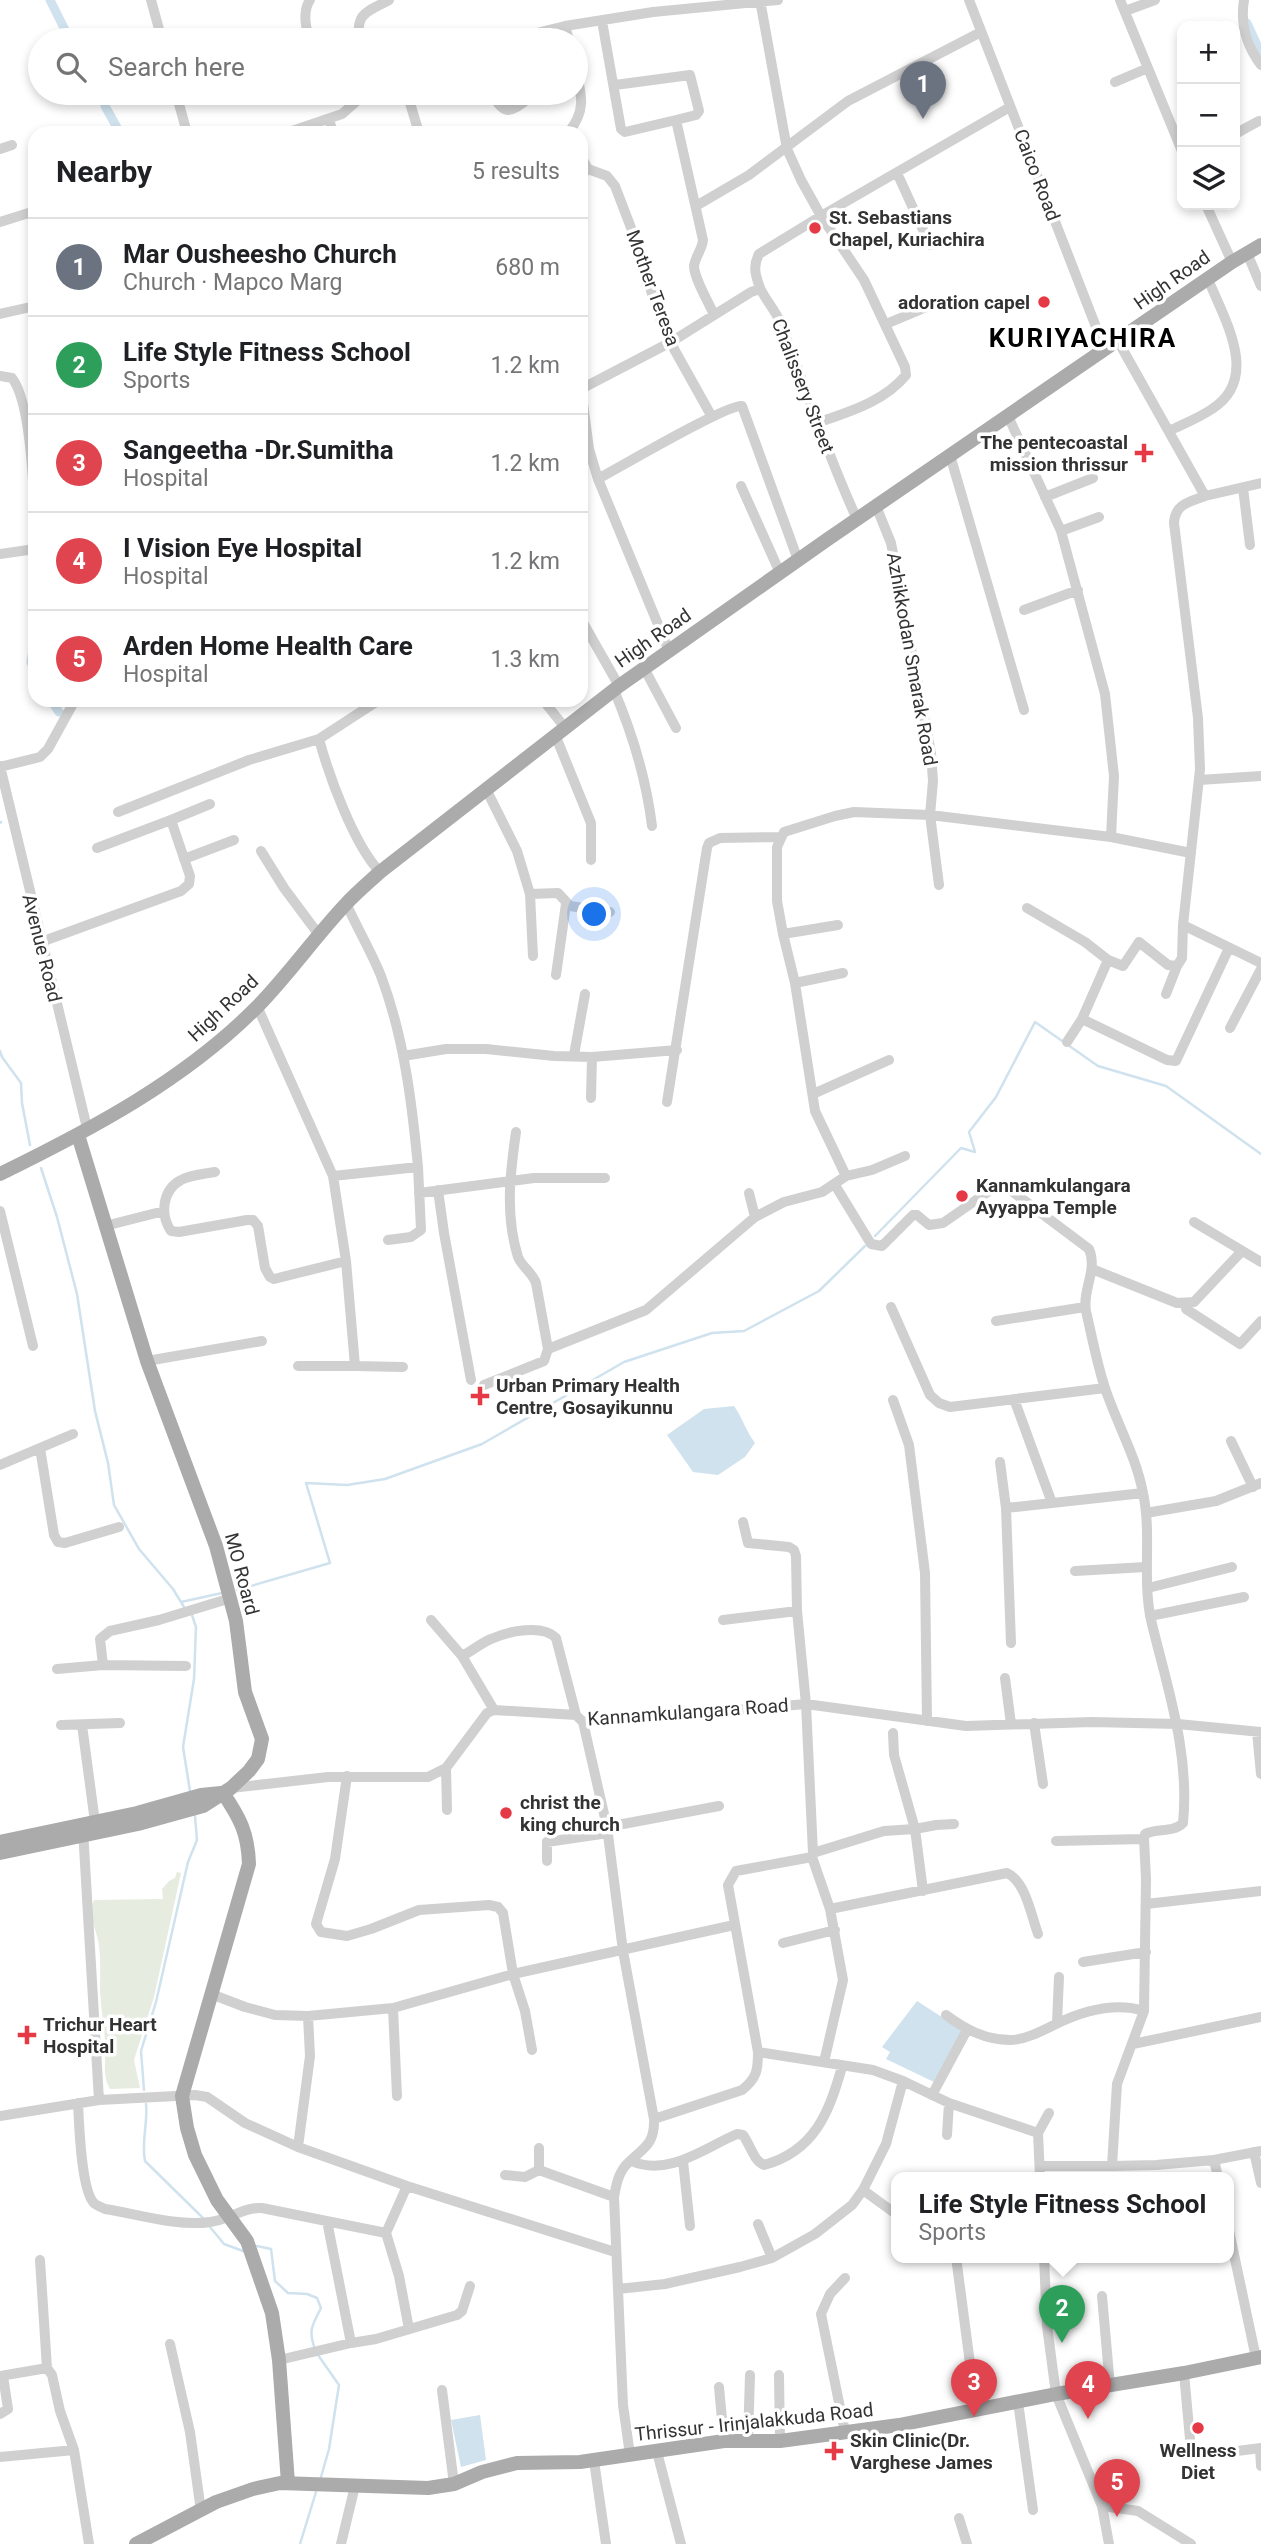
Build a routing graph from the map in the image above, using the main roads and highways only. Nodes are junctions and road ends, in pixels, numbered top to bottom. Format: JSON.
{"nodes":[{"id":1,"x":1261,"y":245,"type":"edge"},
{"id":2,"x":82,"y":1132,"type":"junction"},
{"id":3,"x":0,"y":1174,"type":"edge"},
{"id":4,"x":227,"y":1791,"type":"junction"},
{"id":5,"x":87,"y":1828,"type":"junction"},
{"id":6,"x":0,"y":1842,"type":"edge"},
{"id":7,"x":0,"y":1853,"type":"edge"},
{"id":8,"x":1258,"y":2358,"type":"edge"},
{"id":9,"x":288,"y":2483,"type":"junction"},
{"id":10,"x":136,"y":2544,"type":"edge"}],
"edges":[{"from":1,"to":2,"type":"main road","name":"High Road"},
{"from":2,"to":3,"type":"main road","name":"High Road"},
{"from":2,"to":4,"type":"main road","name":"MO Roard"},
{"from":4,"to":5,"type":"main road","name":"MO Roard"},
{"from":4,"to":9,"type":"main road"},
{"from":5,"to":6,"type":"main road"},
{"from":5,"to":7,"type":"main road","name":"MO Roard"},
{"from":8,"to":9,"type":"main road","name":"Thrissur - Irinjalakkuda Road"},
{"from":9,"to":10,"type":"main road","name":"Thrissur - Irinjalakkuda Road"}]}
